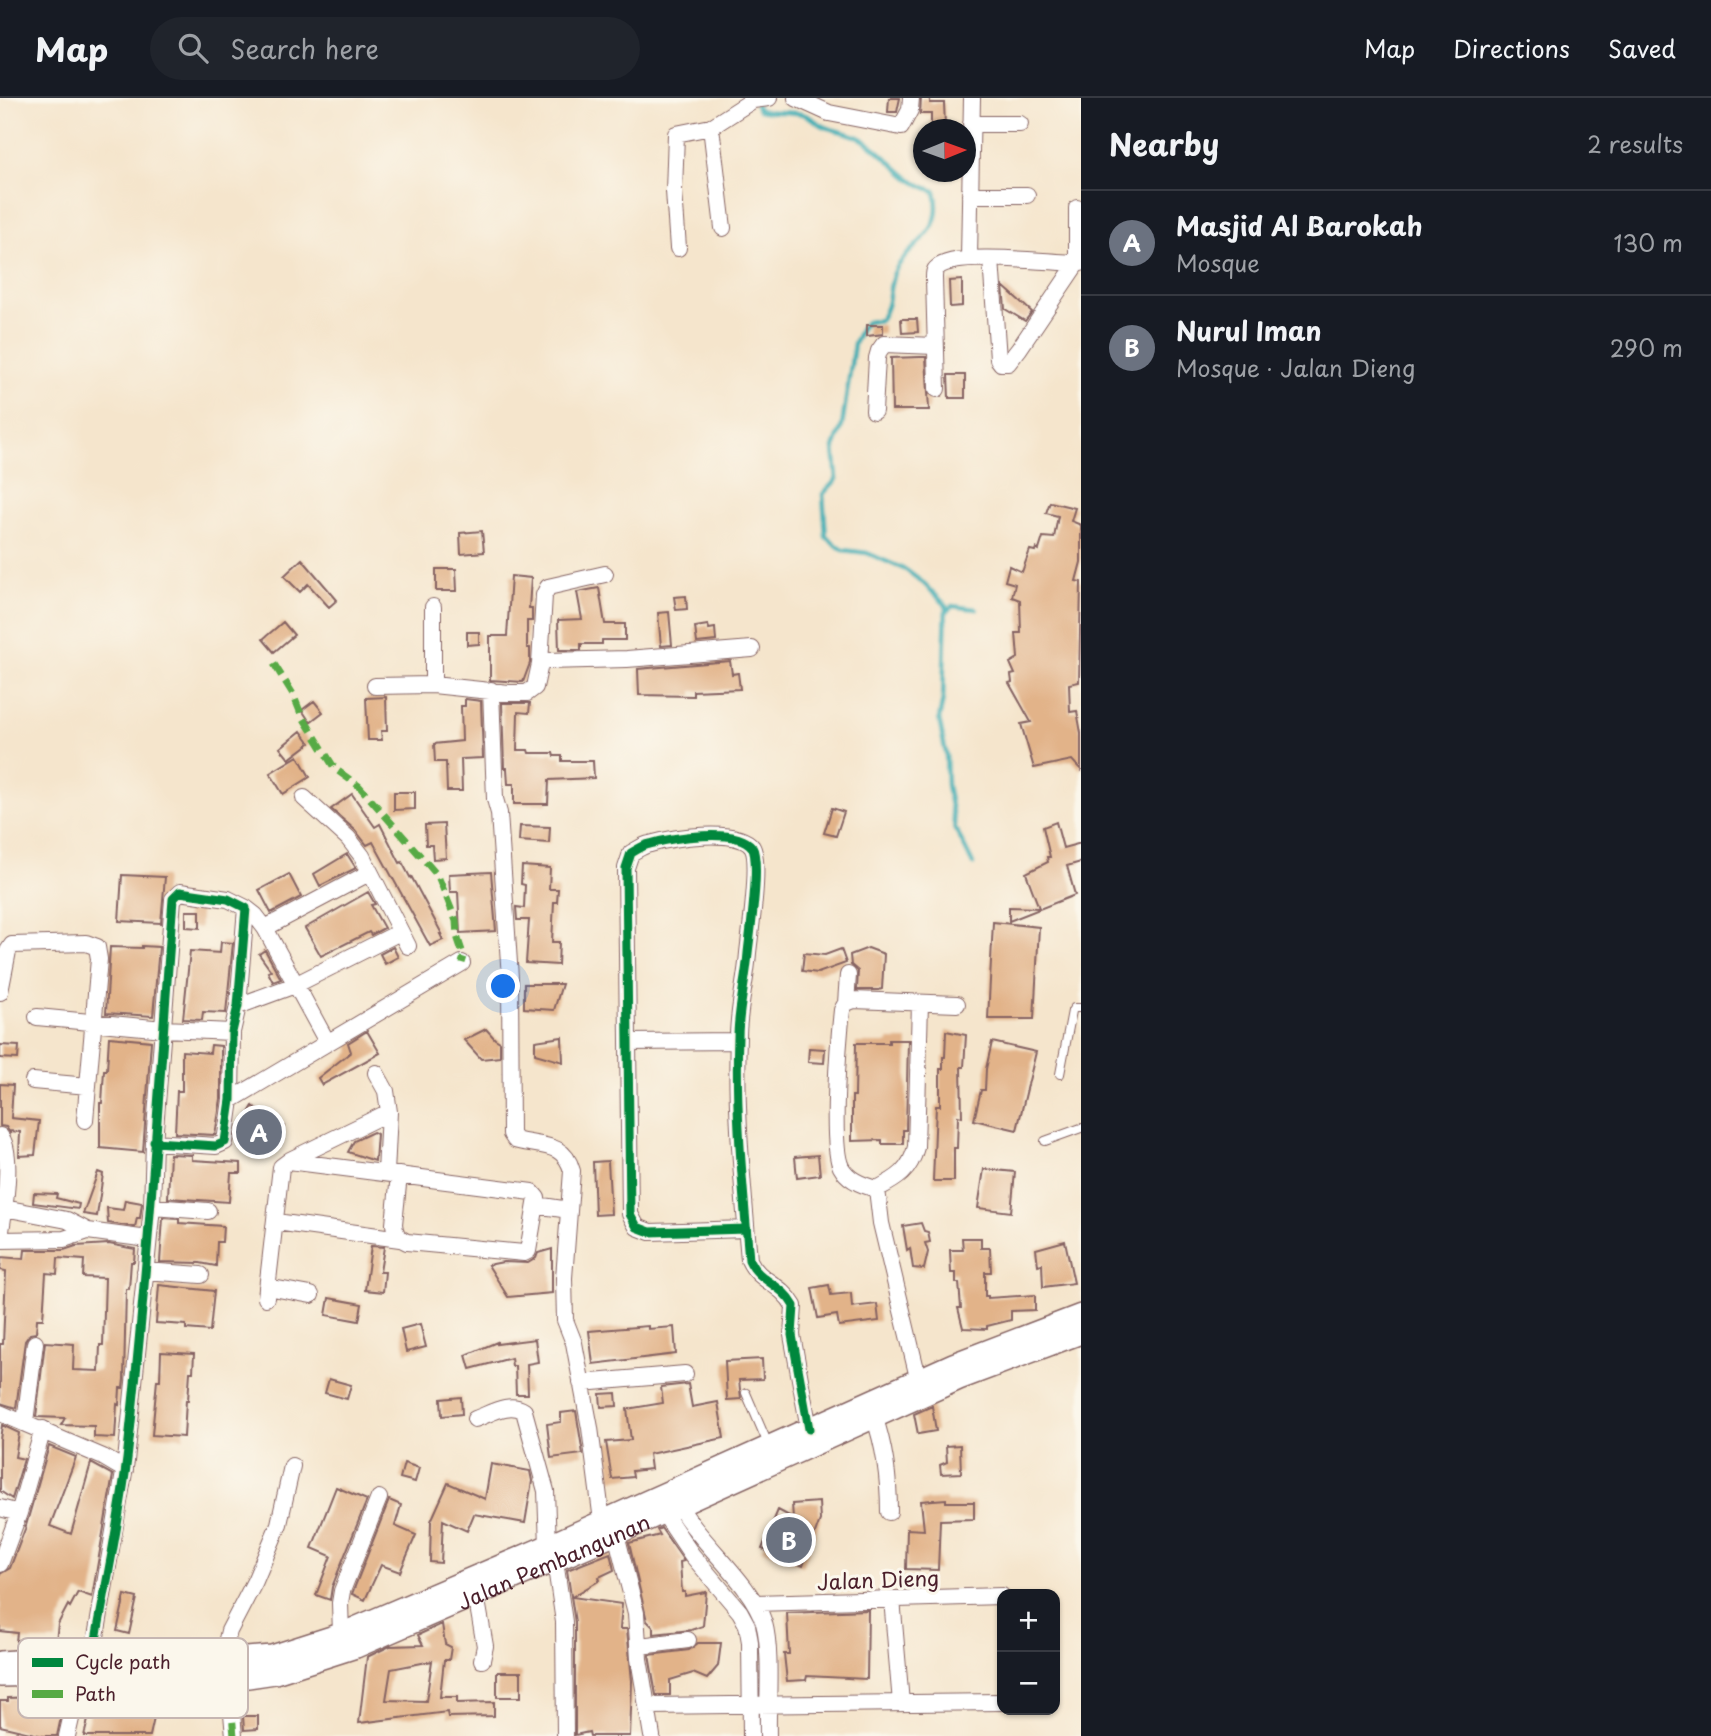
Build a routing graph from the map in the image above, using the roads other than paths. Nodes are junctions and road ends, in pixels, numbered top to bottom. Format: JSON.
{"nodes":[{"id":1,"x":769,"y":98,"type":"edge"},
{"id":2,"x":796,"y":98,"type":"edge"},
{"id":3,"x":911,"y":98,"type":"edge"},
{"id":4,"x":972,"y":98,"type":"edge"},
{"id":5,"x":971,"y":119,"type":"edge"},
{"id":6,"x":976,"y":124,"type":"edge"},
{"id":7,"x":1020,"y":124,"type":"dead end"},
{"id":8,"x":711,"y":127,"type":"junction"},
{"id":9,"x":970,"y":182,"type":"edge"},
{"id":10,"x":970,"y":195,"type":"junction"},
{"id":11,"x":1027,"y":195,"type":"dead end"},
{"id":12,"x":1077,"y":208,"type":"dead end"},
{"id":13,"x":723,"y":228,"type":"dead end"},
{"id":14,"x":678,"y":248,"type":"dead end"},
{"id":15,"x":969,"y":258,"type":"junction"},
{"id":16,"x":991,"y":259,"type":"junction"},
{"id":17,"x":1079,"y":263,"type":"edge"},
{"id":18,"x":935,"y":346,"type":"junction"},
{"id":19,"x":937,"y":388,"type":"dead end"},
{"id":20,"x":874,"y":411,"type":"dead end"},
{"id":21,"x":605,"y":574,"type":"dead end"},
{"id":22,"x":433,"y":607,"type":"dead end"},
{"id":23,"x":752,"y":649,"type":"dead end"},
{"id":24,"x":540,"y":664,"type":"junction"},
{"id":25,"x":433,"y":685,"type":"junction"},
{"id":26,"x":374,"y":686,"type":"dead end"},
{"id":27,"x":491,"y":690,"type":"junction"},
{"id":28,"x":304,"y":798,"type":"dead end"},
{"id":29,"x":369,"y":873,"type":"junction"},
{"id":30,"x":246,"y":908,"type":"junction"},
{"id":31,"x":265,"y":928,"type":"junction"},
{"id":32,"x":462,"y":963,"type":"dead end"},
{"id":33,"x":848,"y":975,"type":"dead end"},
{"id":34,"x":295,"y":985,"type":"junction"},
{"id":35,"x":0,"y":992,"type":"edge"},
{"id":36,"x":846,"y":1003,"type":"junction"},
{"id":37,"x":920,"y":1003,"type":"junction"},
{"id":38,"x":957,"y":1004,"type":"dead end"},
{"id":39,"x":237,"y":1006,"type":"junction"},
{"id":40,"x":1081,"y":1008,"type":"edge"},
{"id":41,"x":37,"y":1017,"type":"dead end"},
{"id":42,"x":94,"y":1024,"type":"junction"},
{"id":43,"x":164,"y":1029,"type":"junction"},
{"id":44,"x":232,"y":1032,"type":"junction"},
{"id":45,"x":738,"y":1041,"type":"junction"},
{"id":46,"x":327,"y":1042,"type":"junction"},
{"id":47,"x":628,"y":1042,"type":"junction"},
{"id":48,"x":376,"y":1073,"type":"dead end"},
{"id":49,"x":1060,"y":1074,"type":"dead end"},
{"id":50,"x":33,"y":1081,"type":"dead end"},
{"id":51,"x":88,"y":1086,"type":"junction"},
{"id":52,"x":230,"y":1100,"type":"junction"},
{"id":53,"x":389,"y":1112,"type":"junction"},
{"id":54,"x":85,"y":1119,"type":"dead end"},
{"id":55,"x":1081,"y":1128,"type":"edge"},
{"id":56,"x":0,"y":1136,"type":"edge"},
{"id":57,"x":1045,"y":1140,"type":"dead end"},
{"id":58,"x":154,"y":1142,"type":"junction"},
{"id":59,"x":289,"y":1161,"type":"junction"},
{"id":60,"x":393,"y":1174,"type":"junction"},
{"id":61,"x":3,"y":1186,"type":"edge"},
{"id":62,"x":877,"y":1189,"type":"junction"},
{"id":63,"x":536,"y":1205,"type":"junction"},
{"id":64,"x":152,"y":1207,"type":"junction"},
{"id":65,"x":4,"y":1208,"type":"junction"},
{"id":66,"x":569,"y":1210,"type":"junction"},
{"id":67,"x":208,"y":1212,"type":"dead end"},
{"id":68,"x":275,"y":1222,"type":"junction"},
{"id":69,"x":746,"y":1229,"type":"junction"},
{"id":70,"x":89,"y":1231,"type":"junction"},
{"id":71,"x":0,"y":1239,"type":"edge"},
{"id":72,"x":400,"y":1239,"type":"junction"},
{"id":73,"x":148,"y":1240,"type":"junction"},
{"id":74,"x":145,"y":1271,"type":"junction"},
{"id":75,"x":201,"y":1275,"type":"dead end"},
{"id":76,"x":310,"y":1295,"type":"dead end"},
{"id":77,"x":1081,"y":1315,"type":"edge"},
{"id":78,"x":1081,"y":1333,"type":"edge"},
{"id":79,"x":35,"y":1343,"type":"dead end"},
{"id":80,"x":685,"y":1374,"type":"dead end"},
{"id":81,"x":582,"y":1383,"type":"junction"},
{"id":82,"x":920,"y":1387,"type":"junction"},
{"id":83,"x":746,"y":1393,"type":"dead end"},
{"id":84,"x":0,"y":1413,"type":"edge"},
{"id":85,"x":874,"y":1416,"type":"junction"},
{"id":86,"x":475,"y":1419,"type":"dead end"},
{"id":87,"x":25,"y":1422,"type":"junction"},
{"id":88,"x":43,"y":1429,"type":"junction"},
{"id":89,"x":809,"y":1429,"type":"junction"},
{"id":90,"x":769,"y":1447,"type":"junction"},
{"id":91,"x":292,"y":1466,"type":"dead end"},
{"id":92,"x":125,"y":1470,"type":"junction"},
{"id":93,"x":379,"y":1498,"type":"dead end"},
{"id":94,"x":667,"y":1502,"type":"junction"},
{"id":95,"x":0,"y":1507,"type":"edge"},
{"id":96,"x":890,"y":1512,"type":"dead end"},
{"id":97,"x":19,"y":1513,"type":"junction"},
{"id":98,"x":609,"y":1527,"type":"junction"},
{"id":99,"x":706,"y":1544,"type":"junction"},
{"id":100,"x":551,"y":1553,"type":"junction"},
{"id":101,"x":692,"y":1555,"type":"junction"},
{"id":102,"x":0,"y":1564,"type":"edge"},
{"id":103,"x":476,"y":1595,"type":"junction"},
{"id":104,"x":997,"y":1596,"type":"edge"},
{"id":105,"x":892,"y":1599,"type":"junction"},
{"id":106,"x":755,"y":1603,"type":"junction"},
{"id":107,"x":341,"y":1634,"type":"junction"},
{"id":108,"x":91,"y":1638,"type":"edge"},
{"id":109,"x":228,"y":1638,"type":"edge"},
{"id":110,"x":688,"y":1640,"type":"dead end"},
{"id":111,"x":639,"y":1646,"type":"junction"},
{"id":112,"x":482,"y":1660,"type":"dead end"},
{"id":113,"x":0,"y":1662,"type":"edge"},
{"id":114,"x":18,"y":1663,"type":"edge"},
{"id":115,"x":248,"y":1663,"type":"edge"},
{"id":116,"x":248,"y":1671,"type":"edge"},
{"id":117,"x":18,"y":1674,"type":"edge"},
{"id":118,"x":0,"y":1676,"type":"edge"},
{"id":119,"x":997,"y":1702,"type":"edge"},
{"id":120,"x":749,"y":1703,"type":"junction"},
{"id":121,"x":901,"y":1703,"type":"junction"},
{"id":122,"x":766,"y":1704,"type":"junction"},
{"id":123,"x":648,"y":1706,"type":"junction"},
{"id":124,"x":72,"y":1718,"type":"edge"},
{"id":125,"x":232,"y":1718,"type":"edge"},
{"id":126,"x":67,"y":1736,"type":"edge"},
{"id":127,"x":234,"y":1736,"type":"edge"},
{"id":128,"x":565,"y":1736,"type":"edge"},
{"id":129,"x":652,"y":1736,"type":"edge"},
{"id":130,"x":751,"y":1736,"type":"edge"},
{"id":131,"x":768,"y":1736,"type":"edge"}],
"edges":[{"from":1,"to":8,"type":"street"},
{"from":2,"to":3,"type":"street"},
{"from":4,"to":5,"type":"street"},
{"from":6,"to":7,"type":"street"},
{"from":8,"to":13,"type":"street"},
{"from":8,"to":14,"type":"street"},
{"from":9,"to":10,"type":"street"},
{"from":10,"to":11,"type":"street"},
{"from":10,"to":15,"type":"street"},
{"from":12,"to":17,"type":"street"},
{"from":15,"to":16,"type":"street"},
{"from":15,"to":18,"type":"street"},
{"from":16,"to":17,"type":"street"},
{"from":16,"to":17,"type":"street"},
{"from":18,"to":19,"type":"street"},
{"from":18,"to":20,"type":"street"},
{"from":21,"to":24,"type":"street"},
{"from":22,"to":25,"type":"street"},
{"from":23,"to":24,"type":"street"},
{"from":24,"to":27,"type":"street"},
{"from":25,"to":26,"type":"street"},
{"from":25,"to":27,"type":"street"},
{"from":27,"to":66,"type":"street"},
{"from":28,"to":29,"type":"street"},
{"from":29,"to":31,"type":"street"},
{"from":29,"to":34,"type":"street"},
{"from":30,"to":31,"type":"street"},
{"from":30,"to":39,"type":"street"},
{"from":30,"to":43,"type":"street"},
{"from":31,"to":34,"type":"street"},
{"from":32,"to":46,"type":"street"},
{"from":33,"to":36,"type":"street"},
{"from":34,"to":39,"type":"street"},
{"from":34,"to":46,"type":"street"},
{"from":35,"to":42,"type":"street"},
{"from":36,"to":37,"type":"street"},
{"from":36,"to":62,"type":"street"},
{"from":37,"to":38,"type":"street"},
{"from":37,"to":62,"type":"street"},
{"from":39,"to":44,"type":"street"},
{"from":40,"to":49,"type":"lane"},
{"from":41,"to":42,"type":"street"},
{"from":42,"to":43,"type":"street"},
{"from":42,"to":51,"type":"street"},
{"from":43,"to":44,"type":"street"},
{"from":43,"to":58,"type":"street"},
{"from":44,"to":52,"type":"street"},
{"from":45,"to":47,"type":"street"},
{"from":45,"to":47,"type":"street"},
{"from":45,"to":69,"type":"street"},
{"from":46,"to":52,"type":"street"},
{"from":47,"to":69,"type":"street"},
{"from":48,"to":53,"type":"street"},
{"from":50,"to":51,"type":"street"},
{"from":51,"to":54,"type":"street"},
{"from":52,"to":58,"type":"street"},
{"from":53,"to":59,"type":"street"},
{"from":53,"to":60,"type":"street"},
{"from":55,"to":57,"type":"lane"},
{"from":56,"to":61,"type":"street"},
{"from":58,"to":64,"type":"street"},
{"from":59,"to":60,"type":"street"},
{"from":59,"to":68,"type":"street"},
{"from":60,"to":63,"type":"street"},
{"from":60,"to":72,"type":"street"},
{"from":61,"to":65,"type":"street"},
{"from":62,"to":82,"type":"street"},
{"from":63,"to":66,"type":"street"},
{"from":63,"to":72,"type":"street"},
{"from":64,"to":67,"type":"street"},
{"from":64,"to":73,"type":"street"},
{"from":65,"to":70,"type":"street"},
{"from":65,"to":71,"type":"street"},
{"from":66,"to":81,"type":"street"},
{"from":68,"to":72,"type":"street"},
{"from":68,"to":76,"type":"street"},
{"from":69,"to":89,"type":"street"},
{"from":70,"to":71,"type":"street"},
{"from":70,"to":73,"type":"street"},
{"from":73,"to":74,"type":"street"},
{"from":74,"to":75,"type":"street"},
{"from":74,"to":92,"type":"street"},
{"from":77,"to":82,"type":"main road","name":"Jalan Pembangunan"},
{"from":78,"to":82,"type":"main road","name":"Jalan Pembangunan"},
{"from":79,"to":87,"type":"street"},
{"from":80,"to":81,"type":"street"},
{"from":81,"to":98,"type":"street"},
{"from":82,"to":85,"type":"main road","name":"Jalan Pembangunan"},
{"from":82,"to":89,"type":"main road","name":"Jalan Pembangunan"},
{"from":83,"to":90,"type":"lane"},
{"from":84,"to":87,"type":"street"},
{"from":85,"to":94,"type":"main road","name":"Jalan Pembangunan"},
{"from":85,"to":96,"type":"street"},
{"from":86,"to":100,"type":"street"},
{"from":87,"to":88,"type":"street"},
{"from":88,"to":92,"type":"street"},
{"from":88,"to":97,"type":"street"},
{"from":89,"to":90,"type":"main road","name":"Jalan Pembangunan"},
{"from":90,"to":94,"type":"main road","name":"Jalan Pembangunan"},
{"from":91,"to":109,"type":"street"},
{"from":92,"to":108,"type":"street"},
{"from":93,"to":107,"type":"street"},
{"from":94,"to":98,"type":"main road","name":"Jalan Pembangunan"},
{"from":94,"to":99,"type":"street"},
{"from":94,"to":101,"type":"street"},
{"from":95,"to":97,"type":"street"},
{"from":97,"to":102,"type":"street"},
{"from":98,"to":100,"type":"main road","name":"Jalan Pembangunan"},
{"from":98,"to":111,"type":"street"},
{"from":99,"to":101,"type":"street"},
{"from":99,"to":106,"type":"street"},
{"from":100,"to":103,"type":"main road","name":"Jalan Pembangunan"},
{"from":100,"to":107,"type":"main road","name":"Jalan Pembangunan"},
{"from":100,"to":128,"type":"street"},
{"from":101,"to":120,"type":"street"},
{"from":103,"to":112,"type":"street"},
{"from":103,"to":116,"type":"main road","name":"Jalan Pembangunan"},
{"from":104,"to":105,"type":"street","name":"Jalan Dieng"},
{"from":105,"to":106,"type":"street","name":"Jalan Dieng"},
{"from":105,"to":121,"type":"street"},
{"from":106,"to":122,"type":"street"},
{"from":107,"to":115,"type":"main road","name":"Jalan Pembangunan"},
{"from":110,"to":111,"type":"street"},
{"from":111,"to":123,"type":"street"},
{"from":113,"to":114,"type":"main road","name":"Jalan Pembangunan"},
{"from":117,"to":118,"type":"main road","name":"Jalan Pembangunan"},
{"from":119,"to":121,"type":"street"},
{"from":120,"to":122,"type":"street"},
{"from":120,"to":123,"type":"street"},
{"from":120,"to":130,"type":"street"},
{"from":121,"to":122,"type":"street"},
{"from":122,"to":131,"type":"street"},
{"from":123,"to":129,"type":"street"},
{"from":124,"to":126,"type":"street"},
{"from":125,"to":127,"type":"street"}]}
